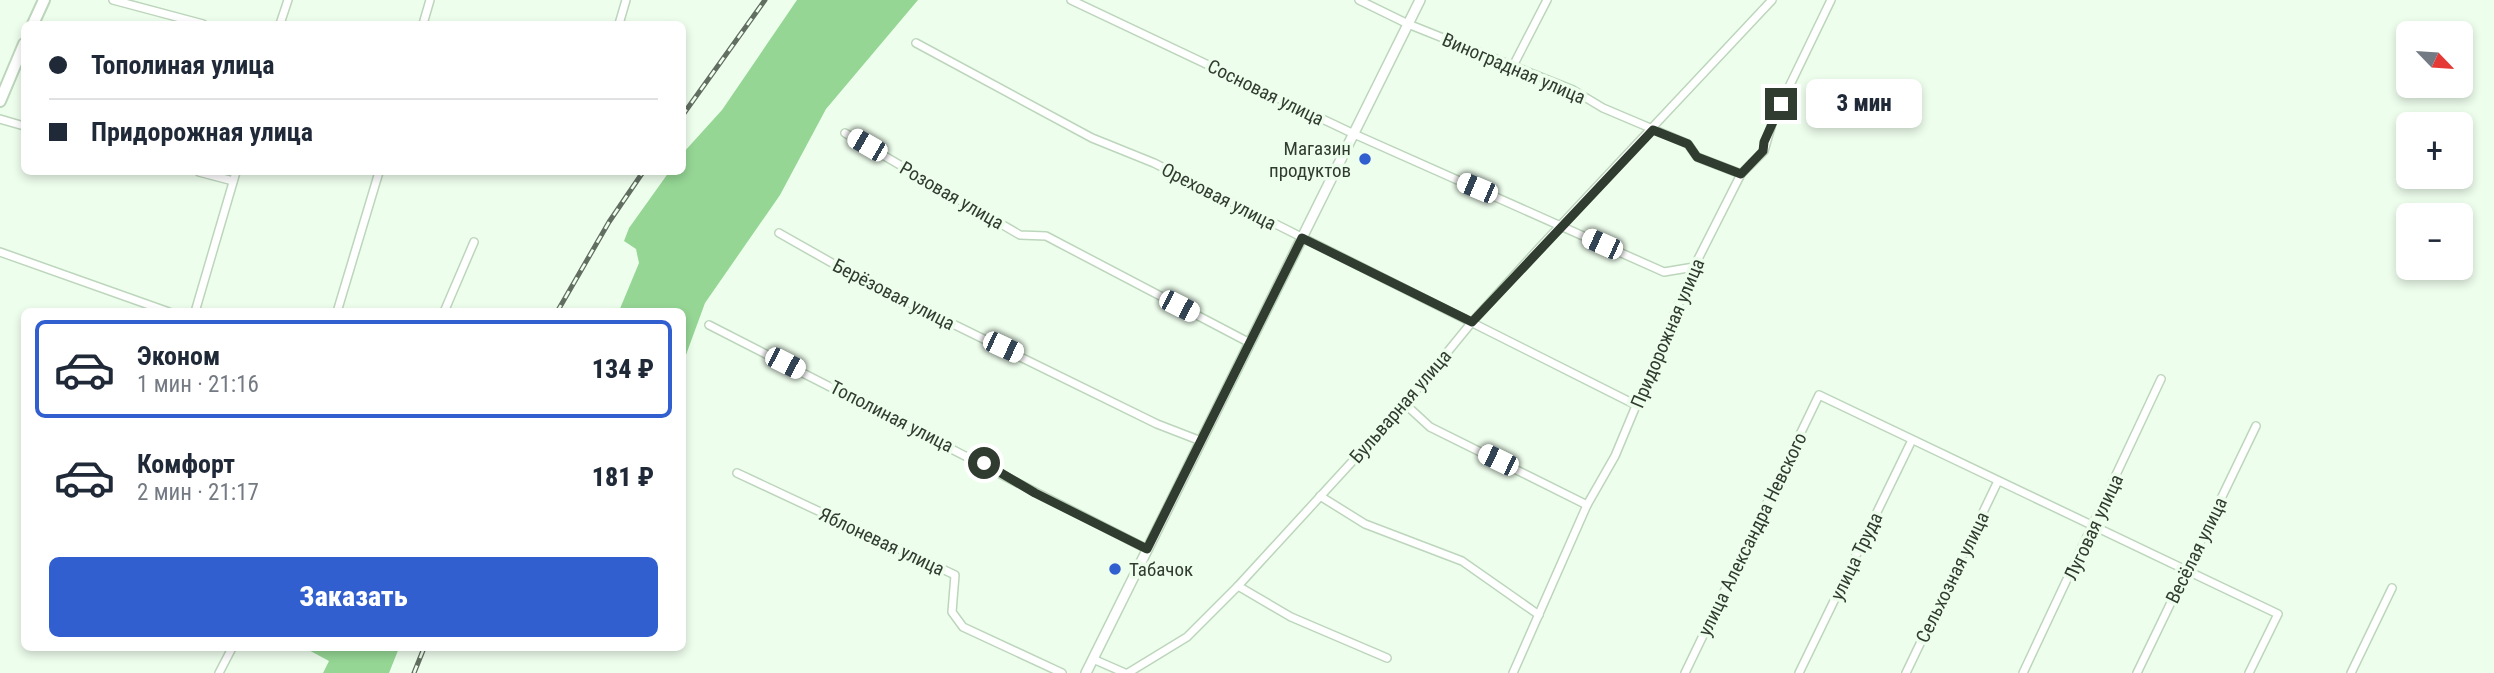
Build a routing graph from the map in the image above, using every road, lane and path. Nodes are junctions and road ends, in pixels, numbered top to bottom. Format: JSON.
{"nodes":[{"id":1,"x":44,"y":0,"type":"edge"},
{"id":2,"x":113,"y":0,"type":"edge"},
{"id":3,"x":288,"y":0,"type":"edge"},
{"id":4,"x":430,"y":0,"type":"edge"},
{"id":5,"x":626,"y":0,"type":"edge"},
{"id":6,"x":1071,"y":0,"type":"edge"},
{"id":7,"x":1359,"y":0,"type":"edge"},
{"id":8,"x":1420,"y":0,"type":"edge"},
{"id":9,"x":1547,"y":0,"type":"edge"},
{"id":10,"x":1772,"y":0,"type":"edge"},
{"id":11,"x":1831,"y":0,"type":"edge"},
{"id":12,"x":34,"y":21,"type":"edge"},
{"id":13,"x":192,"y":21,"type":"edge"},
{"id":14,"x":281,"y":21,"type":"edge"},
{"id":15,"x":424,"y":21,"type":"edge"},
{"id":16,"x":620,"y":21,"type":"edge"},
{"id":17,"x":1408,"y":24,"type":"junction"},
{"id":18,"x":916,"y":43,"type":"dead end"},
{"id":19,"x":21,"y":51,"type":"edge"},
{"id":20,"x":1513,"y":66,"type":"junction"},
{"id":21,"x":0,"y":101,"type":"edge"},
{"id":22,"x":0,"y":119,"type":"edge"},
{"id":23,"x":21,"y":125,"type":"edge"},
{"id":24,"x":1653,"y":130,"type":"junction"},
{"id":25,"x":845,"y":133,"type":"dead end"},
{"id":26,"x":1354,"y":134,"type":"junction"},
{"id":27,"x":1741,"y":174,"type":"junction"},
{"id":28,"x":210,"y":175,"type":"edge"},
{"id":29,"x":235,"y":175,"type":"edge"},
{"id":30,"x":378,"y":175,"type":"edge"},
{"id":31,"x":233,"y":181,"type":"junction"},
{"id":32,"x":1561,"y":225,"type":"junction"},
{"id":33,"x":779,"y":233,"type":"dead end"},
{"id":34,"x":1302,"y":238,"type":"junction"},
{"id":35,"x":474,"y":242,"type":"dead end"},
{"id":36,"x":0,"y":252,"type":"edge"},
{"id":37,"x":1694,"y":267,"type":"junction"},
{"id":38,"x":158,"y":308,"type":"edge"},
{"id":39,"x":196,"y":308,"type":"edge"},
{"id":40,"x":338,"y":308,"type":"edge"},
{"id":41,"x":446,"y":308,"type":"edge"},
{"id":42,"x":1472,"y":322,"type":"junction"},
{"id":43,"x":709,"y":325,"type":"dead end"},
{"id":44,"x":1250,"y":343,"type":"junction"},
{"id":45,"x":2161,"y":379,"type":"dead end"},
{"id":46,"x":1405,"y":404,"type":"junction"},
{"id":47,"x":1636,"y":405,"type":"junction"},
{"id":48,"x":2256,"y":426,"type":"dead end"},
{"id":49,"x":1912,"y":440,"type":"junction"},
{"id":50,"x":1201,"y":441,"type":"junction"},
{"id":51,"x":737,"y":473,"type":"dead end"},
{"id":52,"x":1998,"y":481,"type":"junction"},
{"id":53,"x":1320,"y":496,"type":"junction"},
{"id":54,"x":1587,"y":505,"type":"junction"},
{"id":55,"x":2094,"y":527,"type":"junction"},
{"id":56,"x":1147,"y":549,"type":"junction"},
{"id":57,"x":2186,"y":570,"type":"junction"},
{"id":58,"x":1238,"y":586,"type":"junction"},
{"id":59,"x":2392,"y":587,"type":"dead end"},
{"id":60,"x":1539,"y":615,"type":"junction"},
{"id":61,"x":230,"y":651,"type":"edge"},
{"id":62,"x":1387,"y":658,"type":"dead end"},
{"id":63,"x":1093,"y":659,"type":"junction"},
{"id":64,"x":219,"y":673,"type":"edge"},
{"id":65,"x":1062,"y":673,"type":"edge"},
{"id":66,"x":1086,"y":673,"type":"edge"},
{"id":67,"x":1127,"y":673,"type":"edge"},
{"id":68,"x":1513,"y":673,"type":"edge"},
{"id":69,"x":1685,"y":673,"type":"edge"},
{"id":70,"x":1799,"y":673,"type":"edge"},
{"id":71,"x":1906,"y":673,"type":"edge"},
{"id":72,"x":2023,"y":673,"type":"edge"},
{"id":73,"x":2137,"y":673,"type":"edge"},
{"id":74,"x":2249,"y":673,"type":"edge"},
{"id":75,"x":2351,"y":673,"type":"edge"}],
"edges":[{"from":1,"to":12,"type":"main road"},
{"from":2,"to":13,"type":"street"},
{"from":3,"to":14,"type":"street"},
{"from":4,"to":15,"type":"street"},
{"from":5,"to":16,"type":"street"},
{"from":6,"to":26,"type":"street","name":"Сосновая улица"},
{"from":7,"to":17,"type":"street","name":"Виноградная улица"},
{"from":8,"to":17,"type":"street"},
{"from":9,"to":20,"type":"street"},
{"from":10,"to":24,"type":"street","name":"Бульварная улица"},
{"from":11,"to":27,"type":"street","name":"Придорожная улица"},
{"from":17,"to":20,"type":"street","name":"Виноградная улица"},
{"from":17,"to":26,"type":"street"},
{"from":18,"to":34,"type":"street","name":"Ореховая улица"},
{"from":19,"to":21,"type":"main road"},
{"from":20,"to":24,"type":"street","name":"Виноградная улица"},
{"from":22,"to":23,"type":"street"},
{"from":24,"to":27,"type":"street","name":"Виноградная улица"},
{"from":24,"to":32,"type":"street","name":"Бульварная улица"},
{"from":25,"to":44,"type":"street","name":"Розовая улица"},
{"from":26,"to":32,"type":"street","name":"Сосновая улица"},
{"from":26,"to":34,"type":"street"},
{"from":27,"to":37,"type":"street","name":"Придорожная улица"},
{"from":28,"to":31,"type":"street"},
{"from":29,"to":31,"type":"street"},
{"from":30,"to":40,"type":"street"},
{"from":31,"to":39,"type":"street"},
{"from":32,"to":37,"type":"street","name":"Сосновая улица"},
{"from":32,"to":42,"type":"street","name":"Бульварная улица"},
{"from":33,"to":50,"type":"street","name":"Берёзовая улица"},
{"from":34,"to":42,"type":"street","name":"Ореховая улица"},
{"from":34,"to":44,"type":"street"},
{"from":35,"to":41,"type":"street"},
{"from":36,"to":38,"type":"street"},
{"from":37,"to":47,"type":"street","name":"Придорожная улица"},
{"from":42,"to":46,"type":"street","name":"Бульварная улица"},
{"from":42,"to":47,"type":"street","name":"Ореховая улица"},
{"from":43,"to":56,"type":"street","name":"Тополиная улица"},
{"from":44,"to":50,"type":"street"},
{"from":45,"to":55,"type":"street","name":"Луговая улица"},
{"from":46,"to":53,"type":"street","name":"Бульварная улица"},
{"from":46,"to":54,"type":"street"},
{"from":47,"to":54,"type":"street","name":"Придорожная улица"},
{"from":48,"to":57,"type":"street","name":"Весёлая улица"},
{"from":49,"to":52,"type":"street"},
{"from":49,"to":69,"type":"street","name":"улица Александра Невского"},
{"from":49,"to":70,"type":"street","name":"улица Труда"},
{"from":50,"to":56,"type":"street"},
{"from":51,"to":65,"type":"street","name":"Яблоневая улица"},
{"from":52,"to":55,"type":"street"},
{"from":52,"to":71,"type":"street","name":"Сельхозная улица"},
{"from":53,"to":58,"type":"street","name":"Бульварная улица"},
{"from":53,"to":60,"type":"street"},
{"from":54,"to":60,"type":"street","name":"Придорожная улица"},
{"from":55,"to":57,"type":"street"},
{"from":55,"to":72,"type":"street","name":"Луговая улица"},
{"from":56,"to":63,"type":"street"},
{"from":57,"to":73,"type":"street","name":"Весёлая улица"},
{"from":57,"to":74,"type":"street"},
{"from":58,"to":62,"type":"street"},
{"from":58,"to":67,"type":"street","name":"Бульварная улица"},
{"from":59,"to":75,"type":"street"},
{"from":60,"to":68,"type":"street","name":"Придорожная улица"},
{"from":61,"to":64,"type":"street"},
{"from":63,"to":66,"type":"street"},
{"from":63,"to":67,"type":"street"}]}
